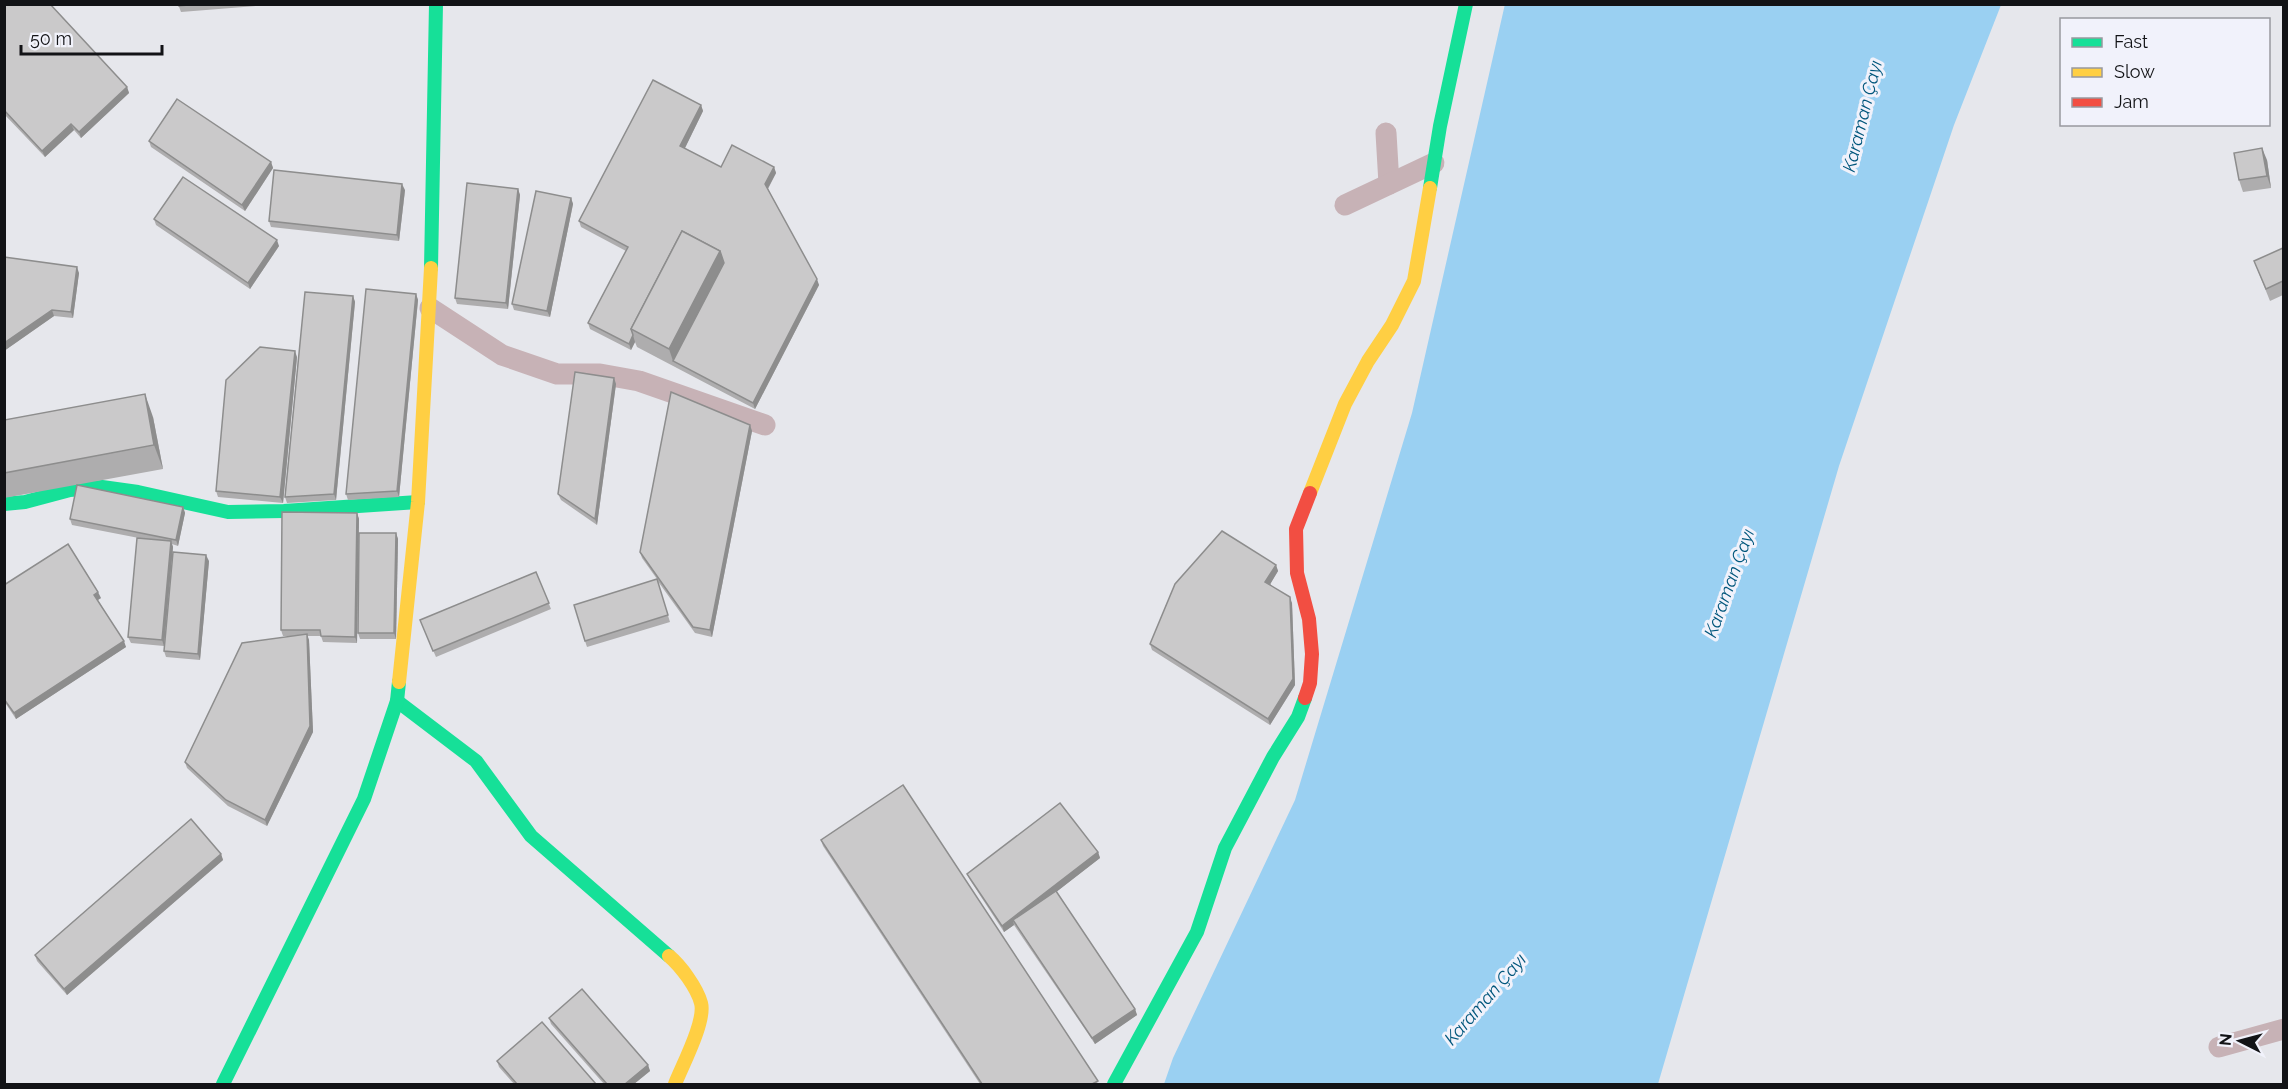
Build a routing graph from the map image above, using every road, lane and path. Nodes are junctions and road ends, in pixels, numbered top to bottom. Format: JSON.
{"nodes":[{"id":1,"x":436,"y":4,"type":"edge"},
{"id":2,"x":1467,"y":4,"type":"edge"},
{"id":3,"x":1386,"y":133,"type":"dead end"},
{"id":4,"x":1434,"y":163,"type":"junction"},
{"id":5,"x":1389,"y":184,"type":"junction"},
{"id":6,"x":1345,"y":205,"type":"dead end"},
{"id":7,"x":430,"y":308,"type":"junction"},
{"id":8,"x":765,"y":426,"type":"dead end"},
{"id":9,"x":418,"y":502,"type":"junction"},
{"id":10,"x":4,"y":504,"type":"edge"},
{"id":11,"x":397,"y":701,"type":"junction"},
{"id":12,"x":2283,"y":1029,"type":"edge"},
{"id":13,"x":2220,"y":1047,"type":"dead end"},
{"id":14,"x":223,"y":1084,"type":"edge"},
{"id":15,"x":675,"y":1084,"type":"edge"},
{"id":16,"x":1114,"y":1084,"type":"edge"}],
"edges":[{"from":1,"to":7,"type":"street"},
{"from":2,"to":4,"type":"street"},
{"from":3,"to":5,"type":"street"},
{"from":4,"to":5,"type":"street"},
{"from":4,"to":16,"type":"street"},
{"from":5,"to":6,"type":"street"},
{"from":7,"to":8,"type":"street"},
{"from":7,"to":9,"type":"street"},
{"from":9,"to":10,"type":"street"},
{"from":9,"to":11,"type":"street"},
{"from":11,"to":14,"type":"street"},
{"from":11,"to":15,"type":"street"},
{"from":12,"to":13,"type":"street"}]}
